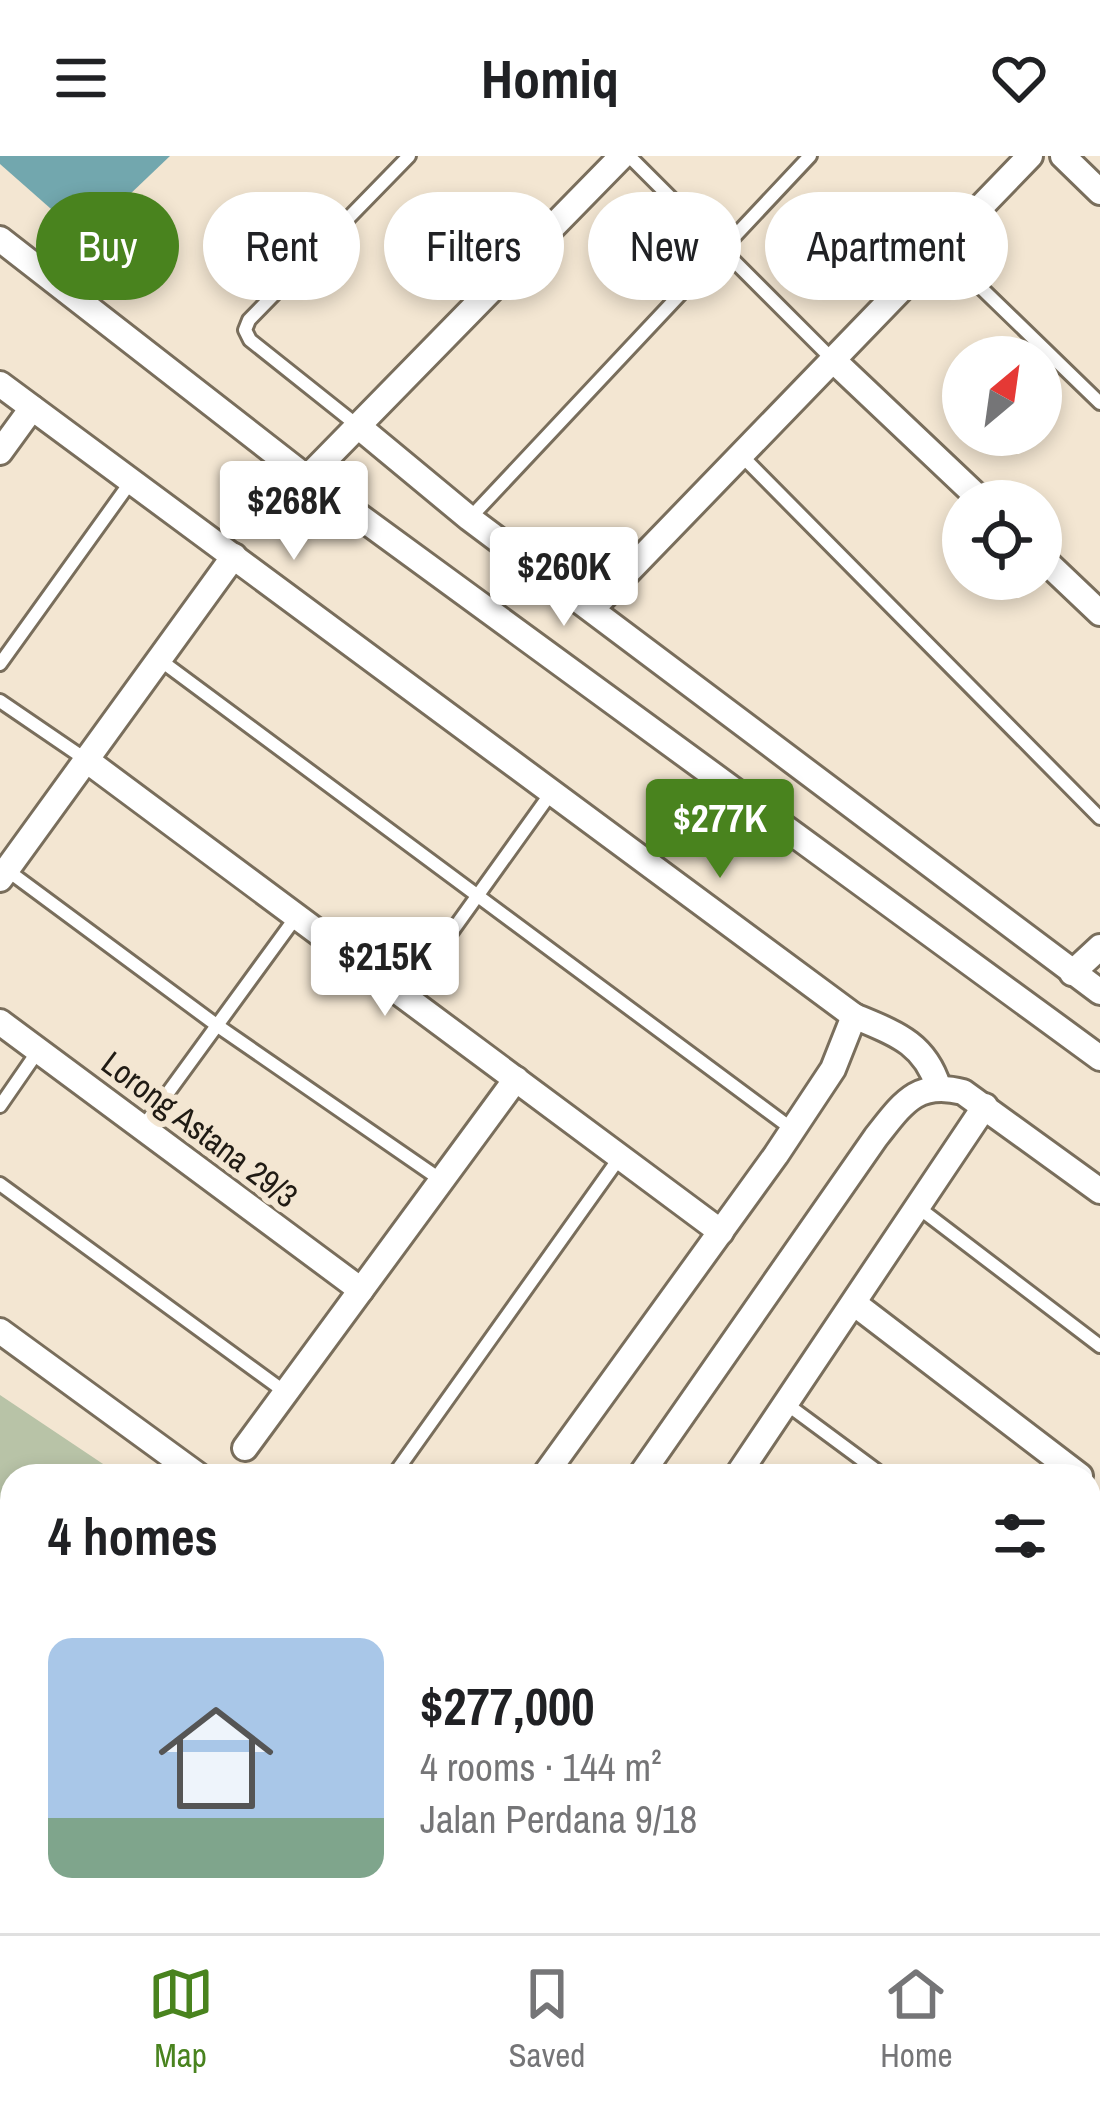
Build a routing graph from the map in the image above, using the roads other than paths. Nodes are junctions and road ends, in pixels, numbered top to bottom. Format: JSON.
{"nodes":[{"id":1,"x":409,"y":156,"type":"edge"},
{"id":2,"x":625,"y":156,"type":"edge"},
{"id":3,"x":810,"y":156,"type":"edge"},
{"id":4,"x":1030,"y":156,"type":"edge"},
{"id":5,"x":1063,"y":156,"type":"edge"},
{"id":6,"x":1100,"y":191,"type":"edge"},
{"id":7,"x":663,"y":192,"type":"edge"},
{"id":8,"x":995,"y":192,"type":"edge"},
{"id":9,"x":741,"y":232,"type":"edge"},
{"id":10,"x":0,"y":239,"type":"edge"},
{"id":11,"x":741,"y":268,"type":"edge"},
{"id":12,"x":677,"y":300,"type":"edge"},
{"id":13,"x":890,"y":300,"type":"edge"},
{"id":14,"x":994,"y":300,"type":"edge"},
{"id":15,"x":833,"y":360,"type":"junction"},
{"id":16,"x":0,"y":383,"type":"edge"},
{"id":17,"x":1100,"y":403,"type":"edge"},
{"id":18,"x":32,"y":408,"type":"junction"},
{"id":19,"x":358,"y":426,"type":"junction"},
{"id":20,"x":0,"y":452,"type":"edge"},
{"id":21,"x":741,"y":455,"type":"junction"},
{"id":22,"x":308,"y":478,"type":"junction"},
{"id":23,"x":133,"y":479,"type":"junction"},
{"id":24,"x":960,"y":480,"type":"edge"},
{"id":25,"x":470,"y":518,"type":"junction"},
{"id":26,"x":234,"y":556,"type":"junction"},
{"id":27,"x":1062,"y":577,"type":"edge"},
{"id":28,"x":592,"y":610,"type":"junction"},
{"id":29,"x":1100,"y":613,"type":"edge"},
{"id":30,"x":160,"y":659,"type":"junction"},
{"id":31,"x":0,"y":664,"type":"edge"},
{"id":32,"x":0,"y":701,"type":"edge"},
{"id":33,"x":85,"y":759,"type":"junction"},
{"id":34,"x":551,"y":794,"type":"junction"},
{"id":35,"x":1100,"y":818,"type":"edge"},
{"id":36,"x":3,"y":874,"type":"edge"},
{"id":37,"x":479,"y":893,"type":"junction"},
{"id":38,"x":296,"y":916,"type":"junction"},
{"id":39,"x":1100,"y":946,"type":"edge"},
{"id":40,"x":1072,"y":973,"type":"junction"},
{"id":41,"x":1100,"y":992,"type":"edge"},
{"id":42,"x":405,"y":997,"type":"junction"},
{"id":43,"x":854,"y":1016,"type":"junction"},
{"id":44,"x":0,"y":1022,"type":"edge"},
{"id":45,"x":215,"y":1024,"type":"junction"},
{"id":46,"x":38,"y":1051,"type":"junction"},
{"id":47,"x":1100,"y":1058,"type":"edge"},
{"id":48,"x":516,"y":1079,"type":"junction"},
{"id":49,"x":938,"y":1086,"type":"junction"},
{"id":50,"x":0,"y":1106,"type":"edge"},
{"id":51,"x":985,"y":1106,"type":"junction"},
{"id":52,"x":143,"y":1127,"type":"junction"},
{"id":53,"x":792,"y":1129,"type":"junction"},
{"id":54,"x":620,"y":1157,"type":"junction"},
{"id":55,"x":441,"y":1180,"type":"junction"},
{"id":56,"x":0,"y":1184,"type":"edge"},
{"id":57,"x":1100,"y":1191,"type":"edge"},
{"id":58,"x":919,"y":1208,"type":"junction"},
{"id":59,"x":721,"y":1232,"type":"junction"},
{"id":60,"x":361,"y":1290,"type":"junction"},
{"id":61,"x":855,"y":1304,"type":"junction"},
{"id":62,"x":0,"y":1331,"type":"edge"},
{"id":63,"x":1100,"y":1346,"type":"edge"},
{"id":64,"x":286,"y":1392,"type":"junction"},
{"id":65,"x":788,"y":1405,"type":"junction"},
{"id":66,"x":245,"y":1448,"type":"dead end"},
{"id":67,"x":183,"y":1464,"type":"edge"},
{"id":68,"x":402,"y":1464,"type":"edge"},
{"id":69,"x":553,"y":1464,"type":"edge"},
{"id":70,"x":648,"y":1464,"type":"edge"},
{"id":71,"x":746,"y":1464,"type":"edge"},
{"id":72,"x":868,"y":1464,"type":"edge"},
{"id":73,"x":1064,"y":1464,"type":"edge"}],
"edges":[{"from":1,"to":19,"type":"lane"},
{"from":2,"to":7,"type":"lane"},
{"from":2,"to":19,"type":"street"},
{"from":3,"to":9,"type":"lane"},
{"from":4,"to":8,"type":"street"},
{"from":5,"to":6,"type":"street"},
{"from":10,"to":22,"type":"street"},
{"from":11,"to":15,"type":"lane"},
{"from":12,"to":25,"type":"lane"},
{"from":13,"to":15,"type":"street"},
{"from":14,"to":17,"type":"lane"},
{"from":15,"to":21,"type":"street"},
{"from":15,"to":24,"type":"street"},
{"from":16,"to":18,"type":"street"},
{"from":18,"to":20,"type":"street"},
{"from":18,"to":23,"type":"street"},
{"from":19,"to":22,"type":"street"},
{"from":19,"to":25,"type":"street"},
{"from":21,"to":28,"type":"street"},
{"from":21,"to":35,"type":"lane"},
{"from":22,"to":47,"type":"street"},
{"from":23,"to":26,"type":"street"},
{"from":23,"to":31,"type":"lane"},
{"from":25,"to":28,"type":"street"},
{"from":26,"to":30,"type":"street"},
{"from":26,"to":34,"type":"street"},
{"from":27,"to":29,"type":"street"},
{"from":28,"to":40,"type":"street"},
{"from":30,"to":33,"type":"street"},
{"from":30,"to":37,"type":"lane"},
{"from":32,"to":33,"type":"lane"},
{"from":33,"to":36,"type":"street"},
{"from":33,"to":38,"type":"street"},
{"from":34,"to":37,"type":"lane"},
{"from":34,"to":43,"type":"street"},
{"from":36,"to":45,"type":"lane"},
{"from":37,"to":42,"type":"lane"},
{"from":37,"to":53,"type":"lane"},
{"from":38,"to":42,"type":"street"},
{"from":38,"to":45,"type":"lane"},
{"from":39,"to":40,"type":"street"},
{"from":40,"to":41,"type":"street"},
{"from":42,"to":48,"type":"street"},
{"from":43,"to":49,"type":"street"},
{"from":43,"to":53,"type":"street"},
{"from":44,"to":46,"type":"street","name":"Lorong Astana 29/3"},
{"from":45,"to":52,"type":"lane"},
{"from":45,"to":55,"type":"lane"},
{"from":46,"to":50,"type":"lane"},
{"from":46,"to":52,"type":"street","name":"Lorong Astana 29/3"},
{"from":48,"to":54,"type":"street"},
{"from":48,"to":55,"type":"street"},
{"from":49,"to":51,"type":"street"},
{"from":49,"to":70,"type":"street"},
{"from":51,"to":57,"type":"street"},
{"from":51,"to":58,"type":"street"},
{"from":52,"to":60,"type":"street","name":"Lorong Astana 29/3"},
{"from":53,"to":59,"type":"street"},
{"from":54,"to":59,"type":"street"},
{"from":54,"to":68,"type":"lane"},
{"from":55,"to":60,"type":"street"},
{"from":56,"to":64,"type":"lane"},
{"from":58,"to":61,"type":"street"},
{"from":58,"to":63,"type":"lane"},
{"from":59,"to":69,"type":"street"},
{"from":60,"to":64,"type":"street"},
{"from":61,"to":65,"type":"street"},
{"from":61,"to":73,"type":"street"},
{"from":62,"to":67,"type":"street"},
{"from":64,"to":66,"type":"street"},
{"from":65,"to":71,"type":"street"},
{"from":65,"to":72,"type":"lane"}]}
